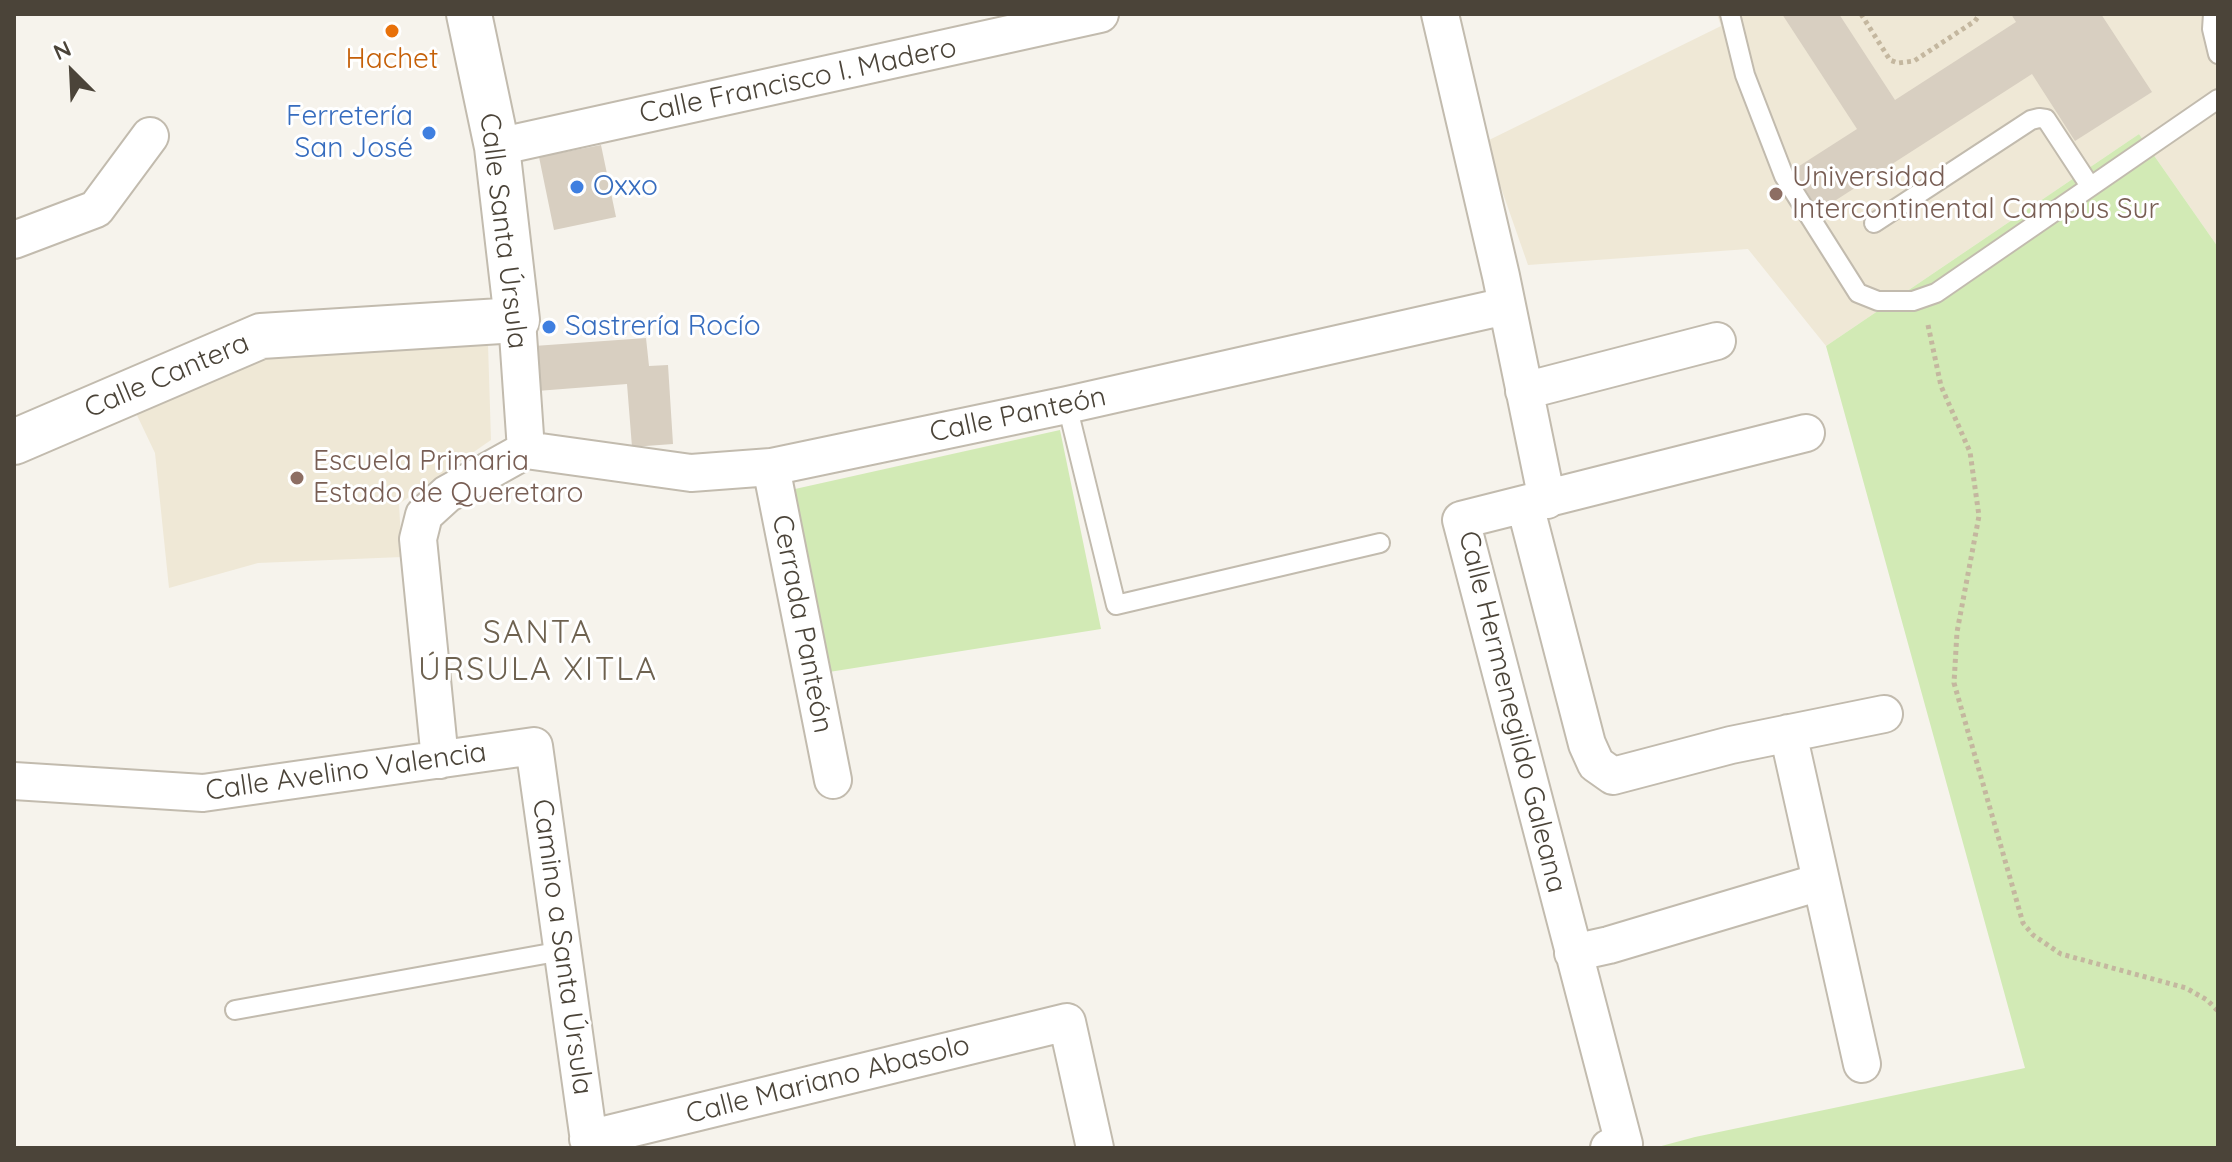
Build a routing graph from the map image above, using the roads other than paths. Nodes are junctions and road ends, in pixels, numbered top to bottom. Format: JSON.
{"nodes":[{"id":1,"x":469,"y":14,"type":"edge"},
{"id":2,"x":1100,"y":14,"type":"edge"},
{"id":3,"x":1440,"y":14,"type":"edge"},
{"id":4,"x":1730,"y":14,"type":"edge"},
{"id":5,"x":2213,"y":14,"type":"edge"},
{"id":6,"x":2218,"y":54,"type":"edge"},
{"id":7,"x":2218,"y":99,"type":"edge"},
{"id":8,"x":150,"y":136,"type":"dead end"},
{"id":9,"x":497,"y":147,"type":"junction"},
{"id":10,"x":2090,"y":186,"type":"junction"},
{"id":11,"x":1874,"y":223,"type":"dead end"},
{"id":12,"x":14,"y":240,"type":"edge"},
{"id":13,"x":1506,"y":306,"type":"junction"},
{"id":14,"x":517,"y":320,"type":"junction"},
{"id":15,"x":1717,"y":341,"type":"dead end"},
{"id":16,"x":1524,"y":391,"type":"junction"},
{"id":17,"x":1067,"y":405,"type":"junction"},
{"id":18,"x":1806,"y":433,"type":"dead end"},
{"id":19,"x":14,"y":442,"type":"edge"},
{"id":20,"x":526,"y":450,"type":"junction"},
{"id":21,"x":771,"y":467,"type":"junction"},
{"id":22,"x":1536,"y":502,"type":"junction"},
{"id":23,"x":1380,"y":543,"type":"dead end"},
{"id":24,"x":1884,"y":714,"type":"dead end"},
{"id":25,"x":1788,"y":733,"type":"junction"},
{"id":26,"x":534,"y":746,"type":"joint"},
{"id":27,"x":440,"y":760,"type":"junction"},
{"id":28,"x":833,"y":780,"type":"dead end"},
{"id":29,"x":14,"y":781,"type":"edge"},
{"id":30,"x":1820,"y":882,"type":"junction"},
{"id":31,"x":562,"y":951,"type":"junction"},
{"id":32,"x":1573,"y":953,"type":"junction"},
{"id":33,"x":235,"y":1010,"type":"dead end"},
{"id":34,"x":1862,"y":1064,"type":"dead end"},
{"id":35,"x":589,"y":1144,"type":"edge"},
{"id":36,"x":1619,"y":1147,"type":"edge"},
{"id":37,"x":1095,"y":1148,"type":"edge"}],
"edges":[{"from":1,"to":9,"type":"street","name":"Calle Santa Úrsula"},
{"from":2,"to":9,"type":"street","name":"Calle Francisco I. Madero"},
{"from":3,"to":13,"type":"street"},
{"from":4,"to":10,"type":"lane"},
{"from":5,"to":6,"type":"lane"},
{"from":7,"to":10,"type":"lane"},
{"from":8,"to":12,"type":"street"},
{"from":9,"to":14,"type":"street","name":"Calle Santa Úrsula"},
{"from":10,"to":11,"type":"lane"},
{"from":13,"to":16,"type":"street"},
{"from":13,"to":17,"type":"street","name":"Calle Panteón"},
{"from":14,"to":19,"type":"street","name":"Calle Cantera"},
{"from":14,"to":20,"type":"street","name":"Calle Santa Úrsula"},
{"from":15,"to":16,"type":"street"},
{"from":16,"to":22,"type":"street"},
{"from":17,"to":21,"type":"street","name":"Calle Panteón"},
{"from":17,"to":23,"type":"lane"},
{"from":18,"to":22,"type":"street"},
{"from":20,"to":21,"type":"street","name":"Calle Panteón"},
{"from":20,"to":27,"type":"street"},
{"from":21,"to":28,"type":"street","name":"Cerrada Panteón"},
{"from":22,"to":25,"type":"street"},
{"from":22,"to":32,"type":"street","name":"Calle Hermenegildo Galeana"},
{"from":24,"to":25,"type":"street"},
{"from":25,"to":30,"type":"street"},
{"from":26,"to":27,"type":"street","name":"Calle Avelino Valencia"},
{"from":26,"to":31,"type":"street","name":"Camino a Santa Úrsula"},
{"from":27,"to":29,"type":"street","name":"Calle Avelino Valencia"},
{"from":30,"to":32,"type":"street"},
{"from":30,"to":34,"type":"street"},
{"from":31,"to":33,"type":"lane"},
{"from":31,"to":35,"type":"street","name":"Camino a Santa Úrsula"},
{"from":32,"to":36,"type":"street","name":"Calle Hermenegildo Galeana"},
{"from":35,"to":37,"type":"street","name":"Calle Mariano Abasolo"}]}
